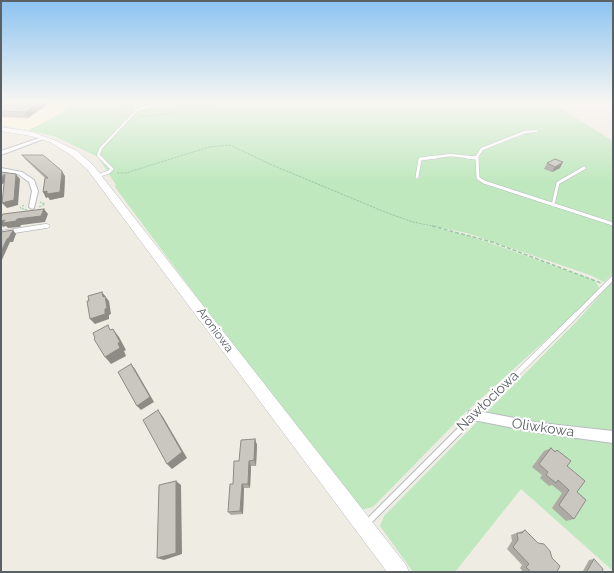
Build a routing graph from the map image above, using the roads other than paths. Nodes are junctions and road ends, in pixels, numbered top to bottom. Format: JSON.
{"nodes":[{"id":1,"x":5,"y":130,"type":"edge"},
{"id":2,"x":120,"y":130,"type":"edge"},
{"id":3,"x":536,"y":131,"type":"dead end"},
{"id":4,"x":44,"y":138,"type":"junction"},
{"id":5,"x":1,"y":153,"type":"edge"},
{"id":6,"x":476,"y":158,"type":"junction"},
{"id":7,"x":584,"y":168,"type":"dead end"},
{"id":8,"x":1,"y":170,"type":"edge"},
{"id":9,"x":103,"y":174,"type":"junction"},
{"id":10,"x":417,"y":177,"type":"dead end"},
{"id":11,"x":553,"y":205,"type":"junction"},
{"id":12,"x":32,"y":207,"type":"dead end"},
{"id":13,"x":613,"y":224,"type":"edge"},
{"id":14,"x":48,"y":226,"type":"dead end"},
{"id":15,"x":1,"y":233,"type":"edge"},
{"id":16,"x":613,"y":278,"type":"edge"},
{"id":17,"x":473,"y":415,"type":"junction"},
{"id":18,"x":613,"y":437,"type":"edge"},
{"id":19,"x":364,"y":526,"type":"junction"},
{"id":20,"x":399,"y":572,"type":"edge"}],
"edges":[{"from":1,"to":4,"type":"street","name":"Aroniowa"},
{"from":2,"to":9,"type":"lane"},
{"from":3,"to":6,"type":"lane"},
{"from":4,"to":5,"type":"street"},
{"from":4,"to":9,"type":"street","name":"Aroniowa"},
{"from":6,"to":10,"type":"lane"},
{"from":6,"to":11,"type":"lane"},
{"from":7,"to":11,"type":"lane"},
{"from":8,"to":12,"type":"street"},
{"from":9,"to":19,"type":"street","name":"Aroniowa"},
{"from":11,"to":13,"type":"lane"},
{"from":14,"to":15,"type":"lane"},
{"from":16,"to":17,"type":"lane","name":"Nawłociowa"},
{"from":17,"to":18,"type":"street","name":"Oliwkowa"},
{"from":17,"to":19,"type":"lane","name":"Nawłociowa"},
{"from":19,"to":20,"type":"street","name":"Aroniowa"}]}
